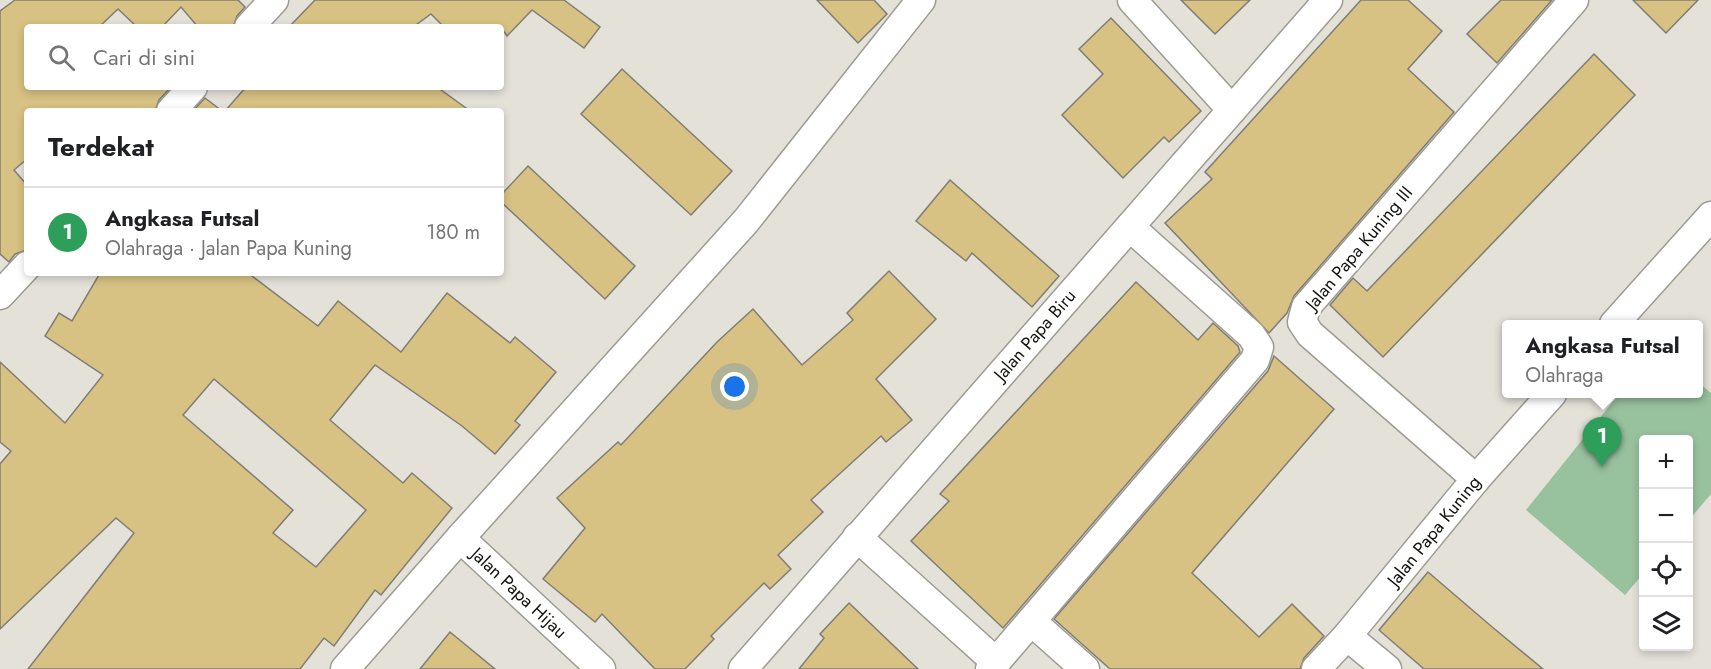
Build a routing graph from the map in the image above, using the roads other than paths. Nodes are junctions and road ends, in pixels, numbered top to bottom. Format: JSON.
{"nodes":[{"id":1,"x":1131,"y":0,"type":"edge"},
{"id":2,"x":1328,"y":0,"type":"edge"},
{"id":3,"x":1574,"y":0,"type":"edge"},
{"id":4,"x":915,"y":2,"type":"edge"},
{"id":5,"x":191,"y":90,"type":"edge"},
{"id":6,"x":174,"y":108,"type":"edge"},
{"id":7,"x":1232,"y":110,"type":"junction"},
{"id":8,"x":1711,"y":216,"type":"edge"},
{"id":9,"x":1130,"y":227,"type":"junction"},
{"id":10,"x":24,"y":269,"type":"edge"},
{"id":11,"x":0,"y":295,"type":"edge"},
{"id":12,"x":1618,"y":320,"type":"edge"},
{"id":13,"x":1548,"y":398,"type":"edge"},
{"id":14,"x":1476,"y":479,"type":"junction"},
{"id":15,"x":460,"y":537,"type":"junction"},
{"id":16,"x":857,"y":537,"type":"junction"},
{"id":17,"x":1031,"y":621,"type":"junction"},
{"id":18,"x":1347,"y":636,"type":"junction"},
{"id":19,"x":993,"y":666,"type":"edge"},
{"id":20,"x":345,"y":669,"type":"edge"},
{"id":21,"x":601,"y":669,"type":"edge"},
{"id":22,"x":743,"y":669,"type":"edge"},
{"id":23,"x":1085,"y":669,"type":"edge"},
{"id":24,"x":1316,"y":669,"type":"edge"},
{"id":25,"x":1387,"y":669,"type":"edge"}],
"edges":[{"from":1,"to":7,"type":"street"},
{"from":2,"to":7,"type":"street","name":"Jalan Papa Biru"},
{"from":3,"to":14,"type":"street","name":"Jalan Papa Kuning III"},
{"from":4,"to":15,"type":"street"},
{"from":5,"to":6,"type":"street"},
{"from":7,"to":9,"type":"street","name":"Jalan Papa Biru"},
{"from":8,"to":12,"type":"street"},
{"from":9,"to":16,"type":"street","name":"Jalan Papa Biru"},
{"from":9,"to":17,"type":"street"},
{"from":10,"to":11,"type":"street"},
{"from":13,"to":14,"type":"street","name":"Jalan Papa Kuning"},
{"from":14,"to":18,"type":"street","name":"Jalan Papa Kuning"},
{"from":15,"to":20,"type":"street","name":"Jalan Papa Hijau"},
{"from":15,"to":21,"type":"street","name":"Jalan Papa Hijau"},
{"from":16,"to":19,"type":"street"},
{"from":16,"to":22,"type":"street","name":"Jalan Papa Biru"},
{"from":17,"to":19,"type":"street"},
{"from":17,"to":23,"type":"street"},
{"from":18,"to":24,"type":"street","name":"Jalan Papa Kuning"},
{"from":18,"to":25,"type":"street"}]}
